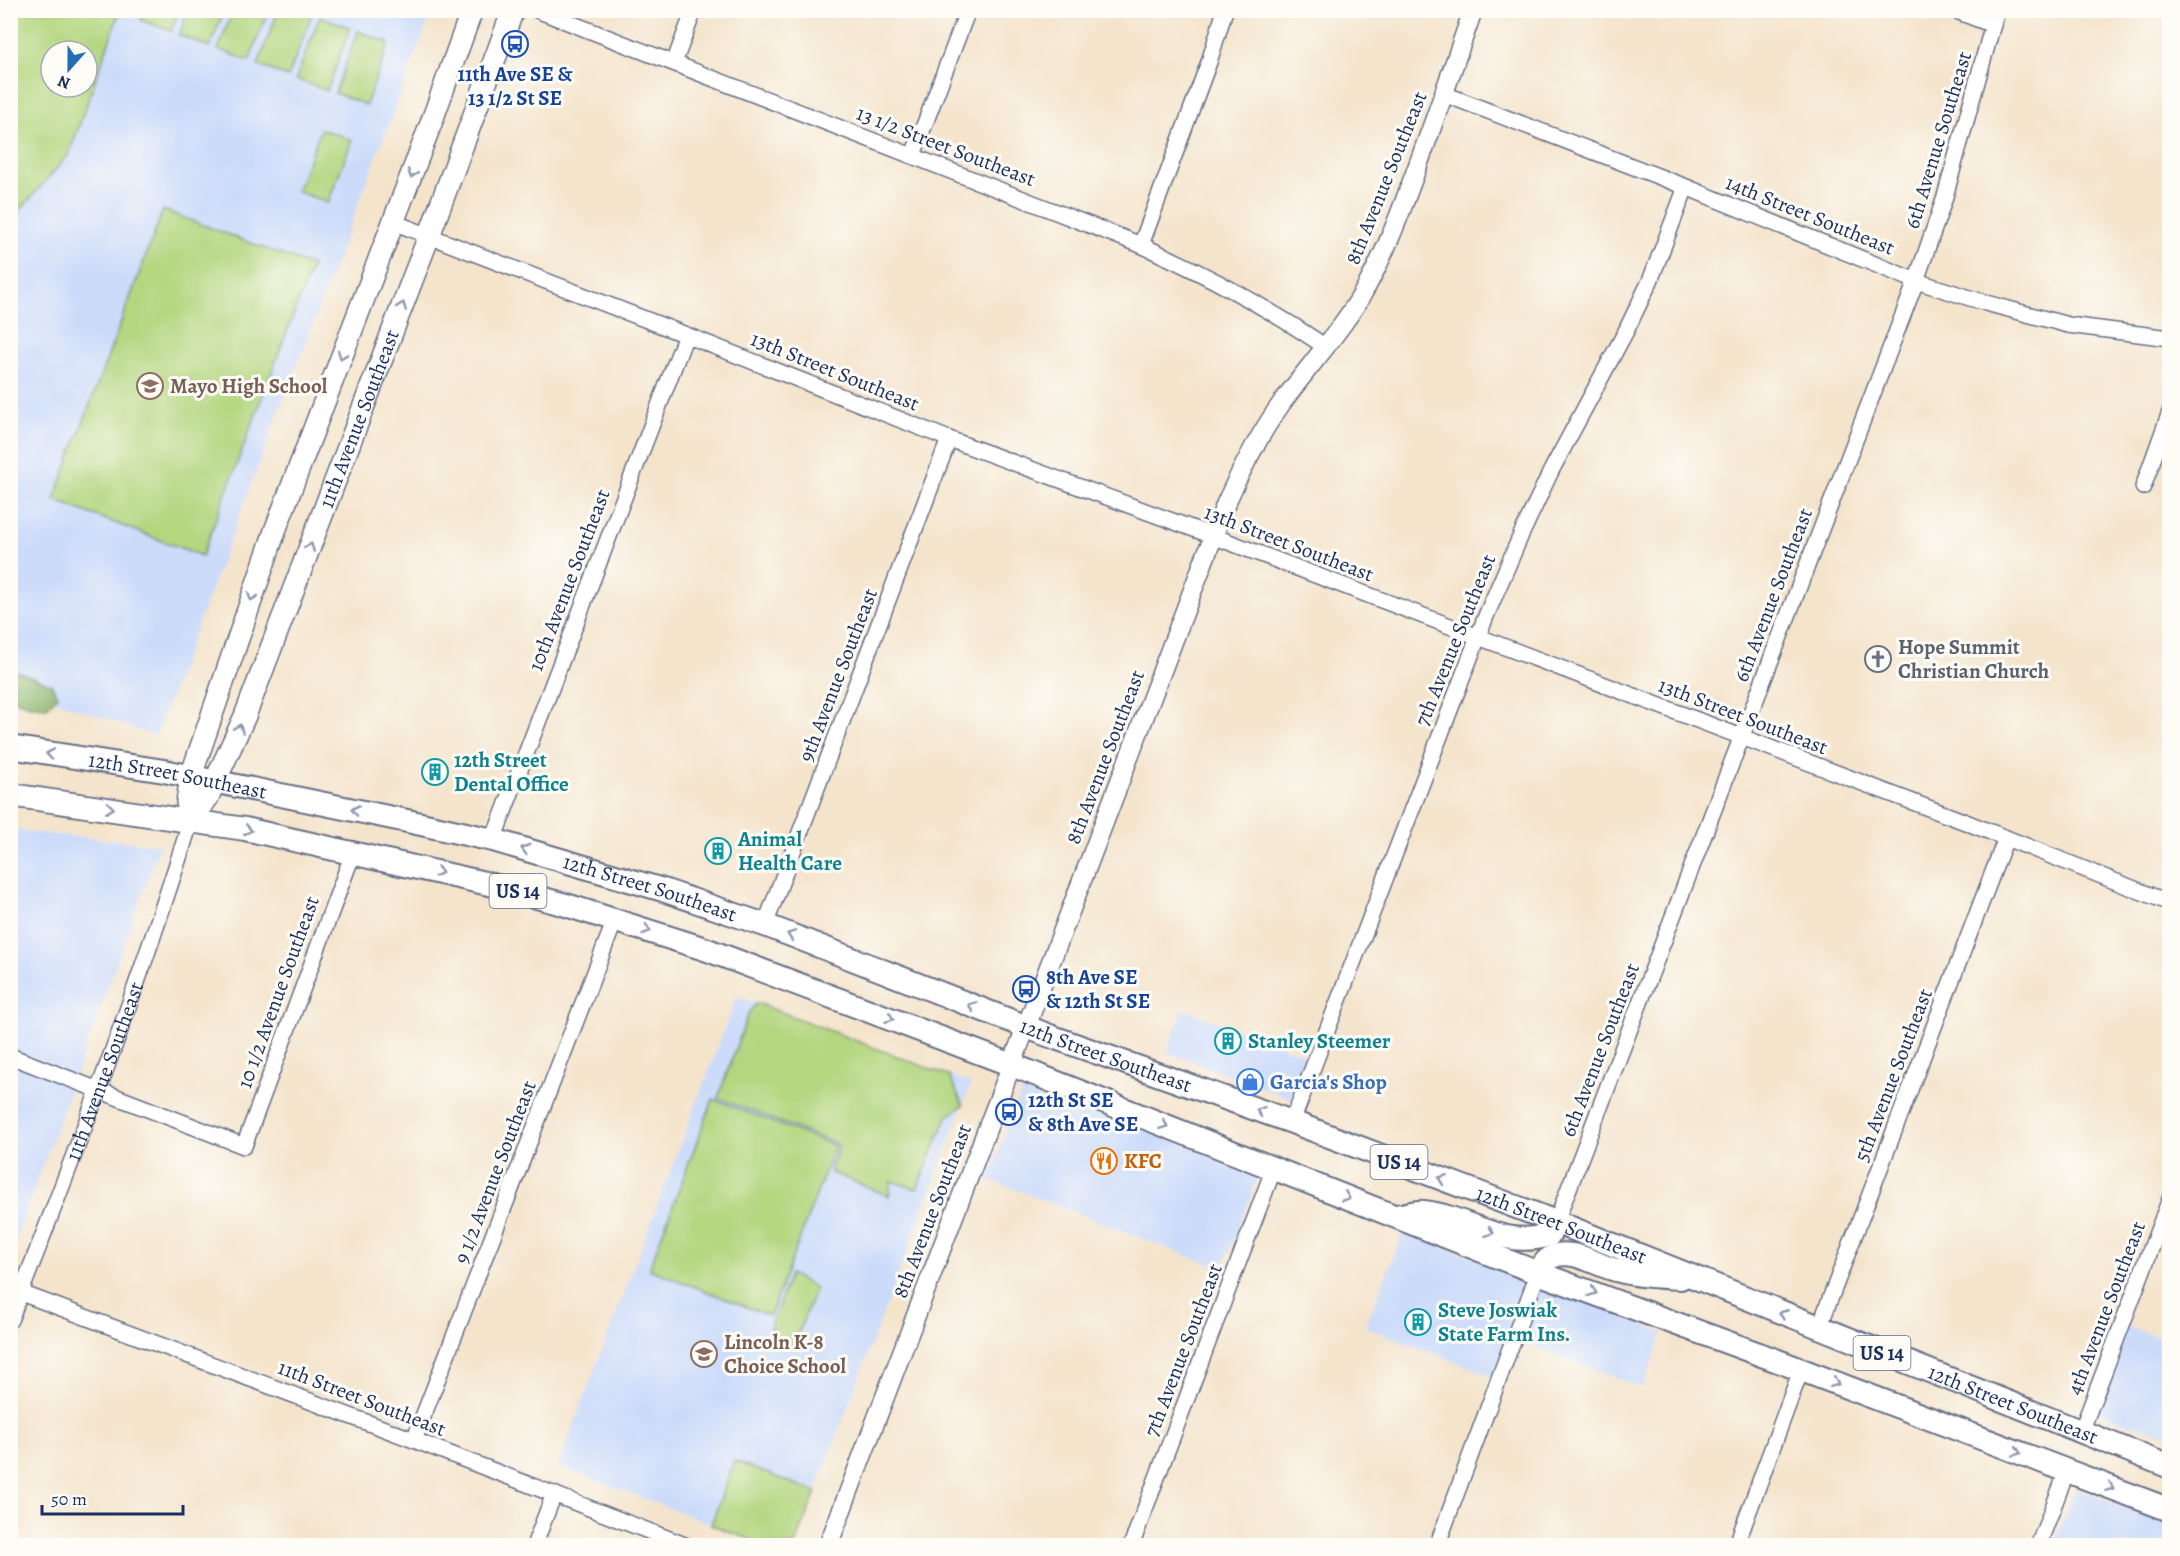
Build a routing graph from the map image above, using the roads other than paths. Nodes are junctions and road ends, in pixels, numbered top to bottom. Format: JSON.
{"nodes":[{"id":1,"x":472,"y":10,"type":"edge"},
{"id":2,"x":513,"y":10,"type":"edge"},
{"id":3,"x":537,"y":10,"type":"edge"},
{"id":4,"x":694,"y":10,"type":"edge"},
{"id":5,"x":968,"y":10,"type":"edge"},
{"id":6,"x":1226,"y":10,"type":"edge"},
{"id":7,"x":1473,"y":10,"type":"edge"},
{"id":8,"x":1954,"y":10,"type":"edge"},
{"id":9,"x":1995,"y":18,"type":"edge"},
{"id":10,"x":674,"y":63,"type":"junction"},
{"id":11,"x":1444,"y":94,"type":"junction"},
{"id":12,"x":913,"y":155,"type":"junction"},
{"id":13,"x":1686,"y":187,"type":"junction"},
{"id":14,"x":393,"y":222,"type":"junction"},
{"id":15,"x":429,"y":236,"type":"junction"},
{"id":16,"x":1141,"y":245,"type":"junction"},
{"id":17,"x":1916,"y":281,"type":"junction"},
{"id":18,"x":686,"y":335,"type":"junction"},
{"id":19,"x":2169,"y":338,"type":"edge"},
{"id":20,"x":1326,"y":347,"type":"junction"},
{"id":21,"x":2169,"y":412,"type":"edge"},
{"id":22,"x":949,"y":439,"type":"junction"},
{"id":23,"x":2143,"y":487,"type":"dead end"},
{"id":24,"x":1213,"y":536,"type":"junction"},
{"id":25,"x":1477,"y":637,"type":"junction"},
{"id":26,"x":1741,"y":738,"type":"junction"},
{"id":27,"x":10,"y":747,"type":"edge"},
{"id":28,"x":190,"y":776,"type":"junction"},
{"id":29,"x":215,"y":782,"type":"junction"},
{"id":30,"x":10,"y":795,"type":"edge"},
{"id":31,"x":191,"y":820,"type":"junction"},
{"id":32,"x":2006,"y":838,"type":"junction"},
{"id":33,"x":493,"y":840,"type":"junction"},
{"id":34,"x":352,"y":853,"type":"junction"},
{"id":35,"x":2169,"y":903,"type":"edge"},
{"id":36,"x":615,"y":920,"type":"junction"},
{"id":37,"x":765,"y":925,"type":"junction"},
{"id":38,"x":1027,"y":1027,"type":"junction"},
{"id":39,"x":10,"y":1056,"type":"edge"},
{"id":40,"x":1012,"y":1065,"type":"junction"},
{"id":41,"x":98,"y":1089,"type":"junction"},
{"id":42,"x":1292,"y":1122,"type":"junction"},
{"id":43,"x":1274,"y":1168,"type":"junction"},
{"id":44,"x":2169,"y":1199,"type":"edge"},
{"id":45,"x":1393,"y":1216,"type":"junction"},
{"id":46,"x":1557,"y":1222,"type":"junction"},
{"id":47,"x":1538,"y":1273,"type":"junction"},
{"id":48,"x":1698,"y":1278,"type":"junction"},
{"id":49,"x":21,"y":1293,"type":"junction"},
{"id":50,"x":10,"y":1320,"type":"edge"},
{"id":51,"x":1820,"y":1328,"type":"junction"},
{"id":52,"x":1802,"y":1370,"type":"junction"},
{"id":53,"x":2081,"y":1432,"type":"junction"},
{"id":54,"x":414,"y":1440,"type":"junction"},
{"id":55,"x":2169,"y":1467,"type":"edge"},
{"id":56,"x":2067,"y":1471,"type":"junction"},
{"id":57,"x":554,"y":1494,"type":"junction"},
{"id":58,"x":2169,"y":1510,"type":"edge"},
{"id":59,"x":534,"y":1545,"type":"edge"},
{"id":60,"x":687,"y":1545,"type":"edge"},
{"id":61,"x":828,"y":1545,"type":"edge"},
{"id":62,"x":1131,"y":1545,"type":"edge"},
{"id":63,"x":1437,"y":1545,"type":"edge"},
{"id":64,"x":1736,"y":1545,"type":"edge"},
{"id":65,"x":2038,"y":1545,"type":"edge"}],
"edges":[{"from":1,"to":14,"type":"main road","name":"11th Avenue Southeast","one_way":true},
{"from":2,"to":15,"type":"main road","name":"11th Avenue Southeast"},
{"from":3,"to":10,"type":"street","name":"13 1/2 Street Southeast"},
{"from":4,"to":10,"type":"street"},
{"from":5,"to":12,"type":"street"},
{"from":6,"to":16,"type":"street"},
{"from":7,"to":11,"type":"street","name":"8th Avenue Southeast"},
{"from":8,"to":9,"type":"street"},
{"from":9,"to":17,"type":"street","name":"6th Avenue Southeast"},
{"from":10,"to":12,"type":"street","name":"13 1/2 Street Southeast"},
{"from":11,"to":13,"type":"street","name":"14th Street Southeast"},
{"from":11,"to":20,"type":"street","name":"8th Avenue Southeast"},
{"from":12,"to":16,"type":"street","name":"13 1/2 Street Southeast"},
{"from":13,"to":17,"type":"street","name":"14th Street Southeast"},
{"from":13,"to":25,"type":"street","name":"7th Avenue Southeast"},
{"from":14,"to":15,"type":"street","name":"13th Street Southeast"},
{"from":14,"to":28,"type":"main road","name":"11th Avenue Southeast","one_way":true},
{"from":15,"to":18,"type":"street","name":"13th Street Southeast"},
{"from":29,"to":15,"type":"main road","name":"11th Avenue Southeast","one_way":true},
{"from":16,"to":20,"type":"street","name":"13 1/2 Street Southeast"},
{"from":17,"to":19,"type":"street","name":"14th Street Southeast"},
{"from":17,"to":26,"type":"street","name":"6th Avenue Southeast"},
{"from":18,"to":22,"type":"street","name":"13th Street Southeast"},
{"from":18,"to":33,"type":"street","name":"10th Avenue Southeast"},
{"from":20,"to":24,"type":"street","name":"8th Avenue Southeast"},
{"from":21,"to":23,"type":"street"},
{"from":22,"to":24,"type":"street","name":"13th Street Southeast"},
{"from":22,"to":37,"type":"street","name":"9th Avenue Southeast"},
{"from":24,"to":25,"type":"street","name":"13th Street Southeast"},
{"from":24,"to":38,"type":"street","name":"8th Avenue Southeast"},
{"from":25,"to":26,"type":"street","name":"13th Street Southeast"},
{"from":25,"to":42,"type":"street","name":"7th Avenue Southeast"},
{"from":26,"to":32,"type":"street","name":"13th Street Southeast"},
{"from":26,"to":46,"type":"street","name":"6th Avenue Southeast"},
{"from":28,"to":27,"type":"main road","name":"12th Street Southeast","number":"US 14","one_way":true},
{"from":28,"to":29,"type":"main road","name":"12th Street Southeast","number":"US 14"},
{"from":28,"to":31,"type":"main road","name":"11th Avenue Southeast"},
{"from":29,"to":31,"type":"main road","name":"11th Avenue Southeast"},
{"from":33,"to":29,"type":"main road","name":"12th Street Southeast","number":"US 14","one_way":true},
{"from":30,"to":31,"type":"main road","name":"12th Street Southeast","number":"US 14","one_way":true},
{"from":31,"to":34,"type":"main road","name":"12th Street Southeast","number":"US 14","one_way":true},
{"from":31,"to":41,"type":"street","name":"11th Avenue Southeast"},
{"from":32,"to":35,"type":"street","name":"13th Street Southeast"},
{"from":32,"to":51,"type":"street","name":"5th Avenue Southeast"},
{"from":37,"to":33,"type":"main road","name":"12th Street Southeast","number":"US 14","one_way":true},
{"from":34,"to":36,"type":"main road","name":"12th Street Southeast","number":"US 14","one_way":true},
{"from":34,"to":41,"type":"street","name":"10 1/2 Avenue Southeast"},
{"from":36,"to":40,"type":"main road","name":"12th Street Southeast","number":"US 14","one_way":true},
{"from":36,"to":54,"type":"street","name":"9 1/2 Avenue Southeast"},
{"from":38,"to":37,"type":"main road","name":"12th Street Southeast","number":"US 14","one_way":true},
{"from":38,"to":40,"type":"street","name":"8th Avenue Southeast"},
{"from":42,"to":38,"type":"main road","name":"12th Street Southeast","number":"US 14","one_way":true},
{"from":39,"to":41,"type":"street"},
{"from":40,"to":43,"type":"main road","name":"12th Street Southeast","number":"US 14","one_way":true},
{"from":40,"to":61,"type":"street","name":"8th Avenue Southeast"},
{"from":41,"to":49,"type":"street","name":"11th Avenue Southeast"},
{"from":46,"to":42,"type":"main road","name":"12th Street Southeast","number":"US 14","one_way":true},
{"from":43,"to":45,"type":"main road","name":"12th Street Southeast","number":"US 14","one_way":true},
{"from":43,"to":62,"type":"street","name":"7th Avenue Southeast"},
{"from":44,"to":53,"type":"street","name":"4th Avenue Southeast"},
{"from":45,"to":46,"type":"main road","one_way":true},
{"from":45,"to":47,"type":"main road","name":"12th Street Southeast","number":"US 14"},
{"from":46,"to":48,"type":"main road","name":"12th Street Southeast","number":"US 14"},
{"from":47,"to":48,"type":"main road"},
{"from":47,"to":52,"type":"main road","name":"12th Street Southeast","number":"US 14","one_way":true},
{"from":47,"to":63,"type":"street"},
{"from":51,"to":48,"type":"main road","name":"12th Street Southeast","number":"US 14","one_way":true},
{"from":49,"to":50,"type":"street","name":"11th Avenue Southeast"},
{"from":49,"to":54,"type":"street","name":"11th Street Southeast"},
{"from":51,"to":53,"type":"main road","name":"12th Street Southeast","number":"US 14"},
{"from":52,"to":56,"type":"main road","name":"12th Street Southeast","number":"US 14","one_way":true},
{"from":52,"to":64,"type":"street"},
{"from":53,"to":55,"type":"main road","name":"12th Street Southeast","number":"US 14"},
{"from":54,"to":57,"type":"street","name":"11th Street Southeast"},
{"from":56,"to":58,"type":"main road","name":"12th Street Southeast","number":"US 14","one_way":true},
{"from":56,"to":65,"type":"street"},
{"from":57,"to":59,"type":"street"},
{"from":57,"to":60,"type":"street","name":"11th Street Southeast"}]}
